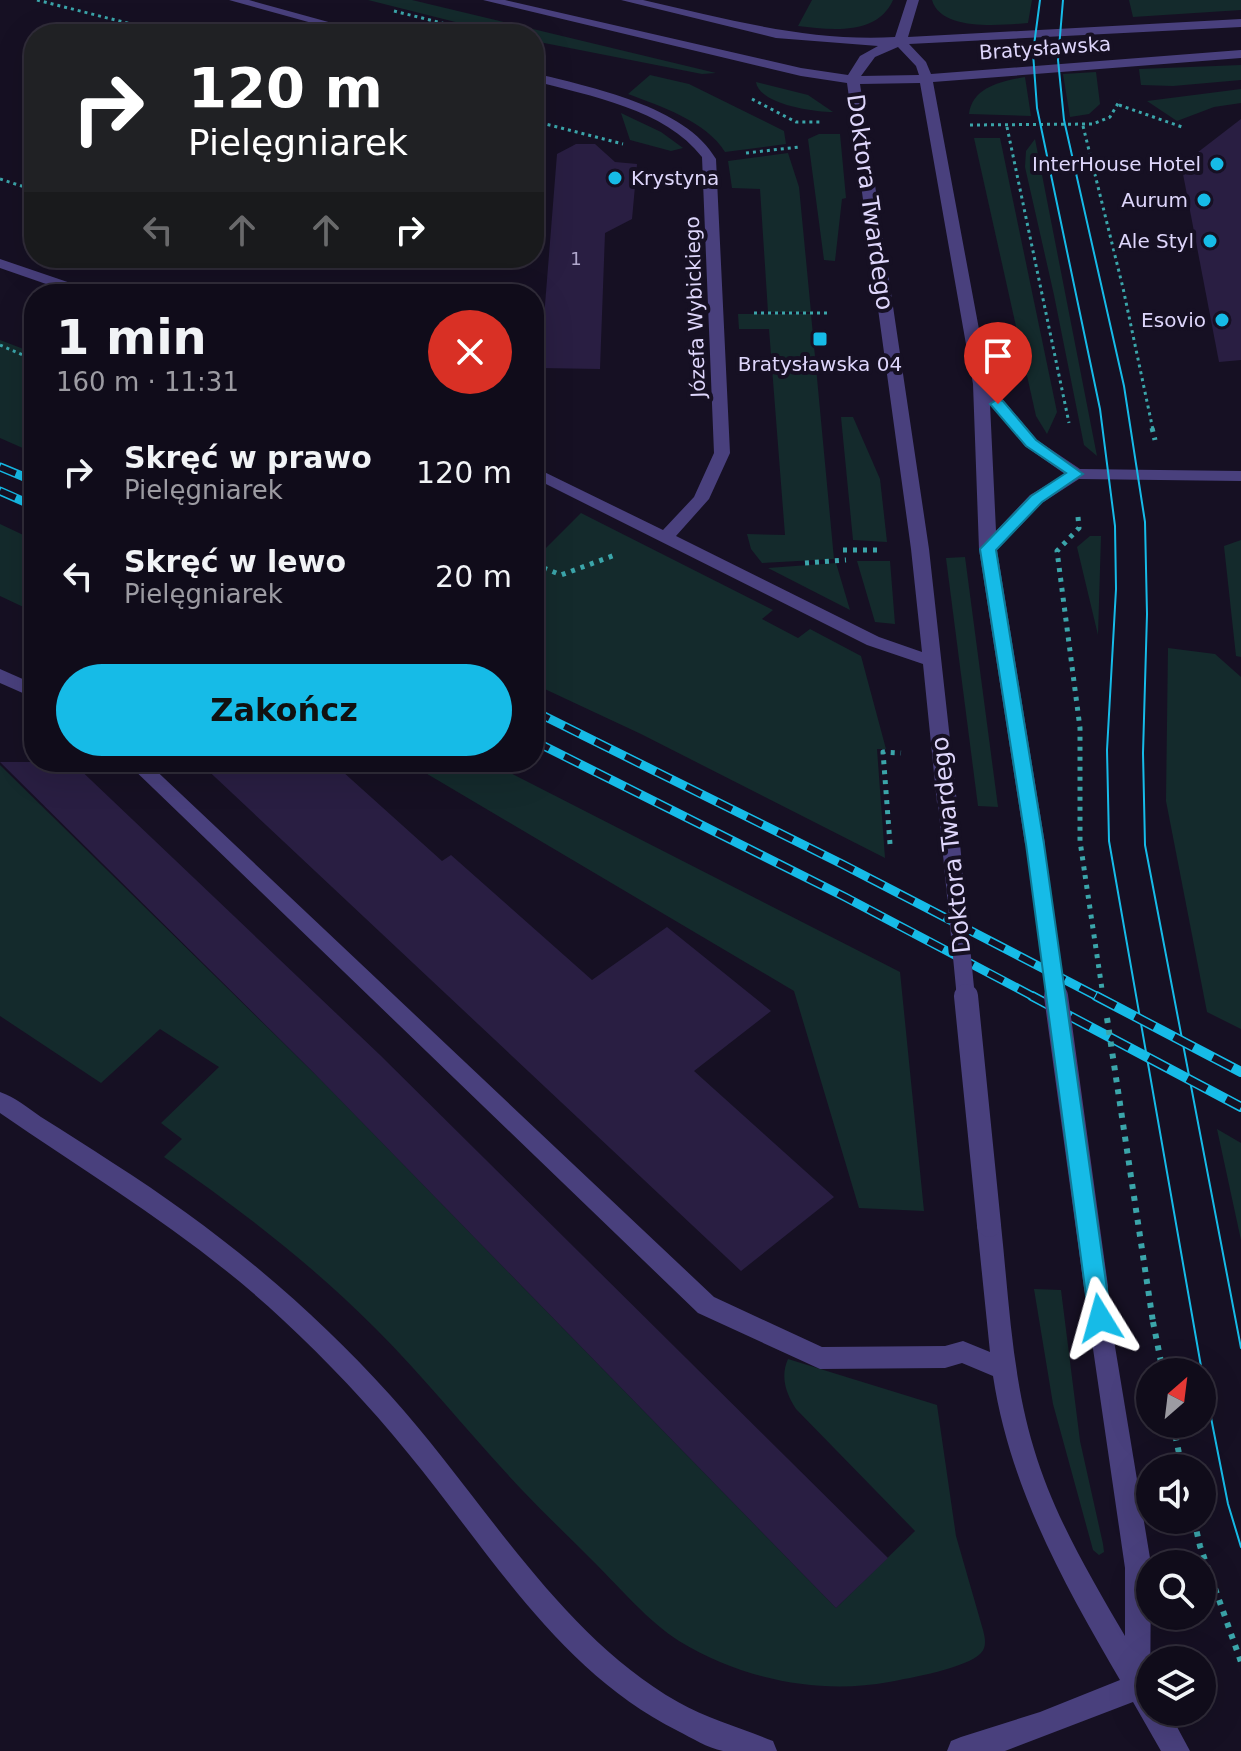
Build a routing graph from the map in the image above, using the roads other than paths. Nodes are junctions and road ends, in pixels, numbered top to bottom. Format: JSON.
{"nodes":[{"id":1,"x":235,"y":0,"type":"edge"},
{"id":2,"x":489,"y":0,"type":"edge"},
{"id":3,"x":627,"y":0,"type":"edge"},
{"id":4,"x":913,"y":0,"type":"edge"},
{"id":5,"x":1241,"y":23,"type":"edge"},
{"id":6,"x":327,"y":24,"type":"edge"},
{"id":7,"x":900,"y":42,"type":"junction"},
{"id":8,"x":1241,"y":54,"type":"edge"},
{"id":9,"x":926,"y":78,"type":"junction"},
{"id":10,"x":544,"y":80,"type":"edge"},
{"id":11,"x":853,"y":80,"type":"junction"},
{"id":12,"x":0,"y":263,"type":"edge"},
{"id":13,"x":60,"y":284,"type":"edge"},
{"id":14,"x":981,"y":384,"type":"junction"},
{"id":15,"x":1076,"y":474,"type":"junction"},
{"id":16,"x":1241,"y":476,"type":"edge"},
{"id":17,"x":544,"y":477,"type":"edge"},
{"id":18,"x":666,"y":536,"type":"junction"},
{"id":19,"x":988,"y":549,"type":"junction"},
{"id":20,"x":932,"y":660,"type":"junction"},
{"id":21,"x":0,"y":675,"type":"edge"},
{"id":22,"x":24,"y":687,"type":"edge"},
{"id":23,"x":146,"y":772,"type":"edge"},
{"id":24,"x":0,"y":1101,"type":"edge"},
{"id":25,"x":1006,"y":1370,"type":"junction"},
{"id":26,"x":1142,"y":1646,"type":"edge"},
{"id":27,"x":1136,"y":1680,"type":"edge"},
{"id":28,"x":1136,"y":1699,"type":"edge"},
{"id":29,"x":1162,"y":1726,"type":"edge"},
{"id":30,"x":763,"y":1751,"type":"edge"},
{"id":31,"x":961,"y":1751,"type":"edge"},
{"id":32,"x":1176,"y":1751,"type":"edge"}],
"edges":[{"from":1,"to":6,"type":"street"},
{"from":2,"to":11,"type":"street"},
{"from":3,"to":7,"type":"street"},
{"from":4,"to":7,"type":"street"},
{"from":5,"to":7,"type":"street","name":"Bratysławska"},
{"from":7,"to":9,"type":"street"},
{"from":7,"to":11,"type":"street","name":"Doktora Twardego"},
{"from":8,"to":9,"type":"street","name":"Bratysławska"},
{"from":9,"to":11,"type":"street","name":"Bratysławska"},
{"from":9,"to":14,"type":"street"},
{"from":10,"to":18,"type":"street","name":"Józefa Wybickiego"},
{"from":11,"to":20,"type":"street","name":"Doktora Twardego"},
{"from":12,"to":13,"type":"street"},
{"from":14,"to":15,"type":"street"},
{"from":14,"to":19,"type":"street"},
{"from":15,"to":16,"type":"street"},
{"from":15,"to":19,"type":"street"},
{"from":17,"to":18,"type":"street"},
{"from":18,"to":20,"type":"street"},
{"from":19,"to":26,"type":"street","bridge":true},
{"from":20,"to":25,"type":"street","name":"Doktora Twardego","bridge":true},
{"from":21,"to":22,"type":"street"},
{"from":23,"to":25,"type":"street"},
{"from":24,"to":30,"type":"street"},
{"from":25,"to":27,"type":"street","name":"Doktora Twardego"},
{"from":28,"to":31,"type":"street"},
{"from":29,"to":32,"type":"street"}]}
